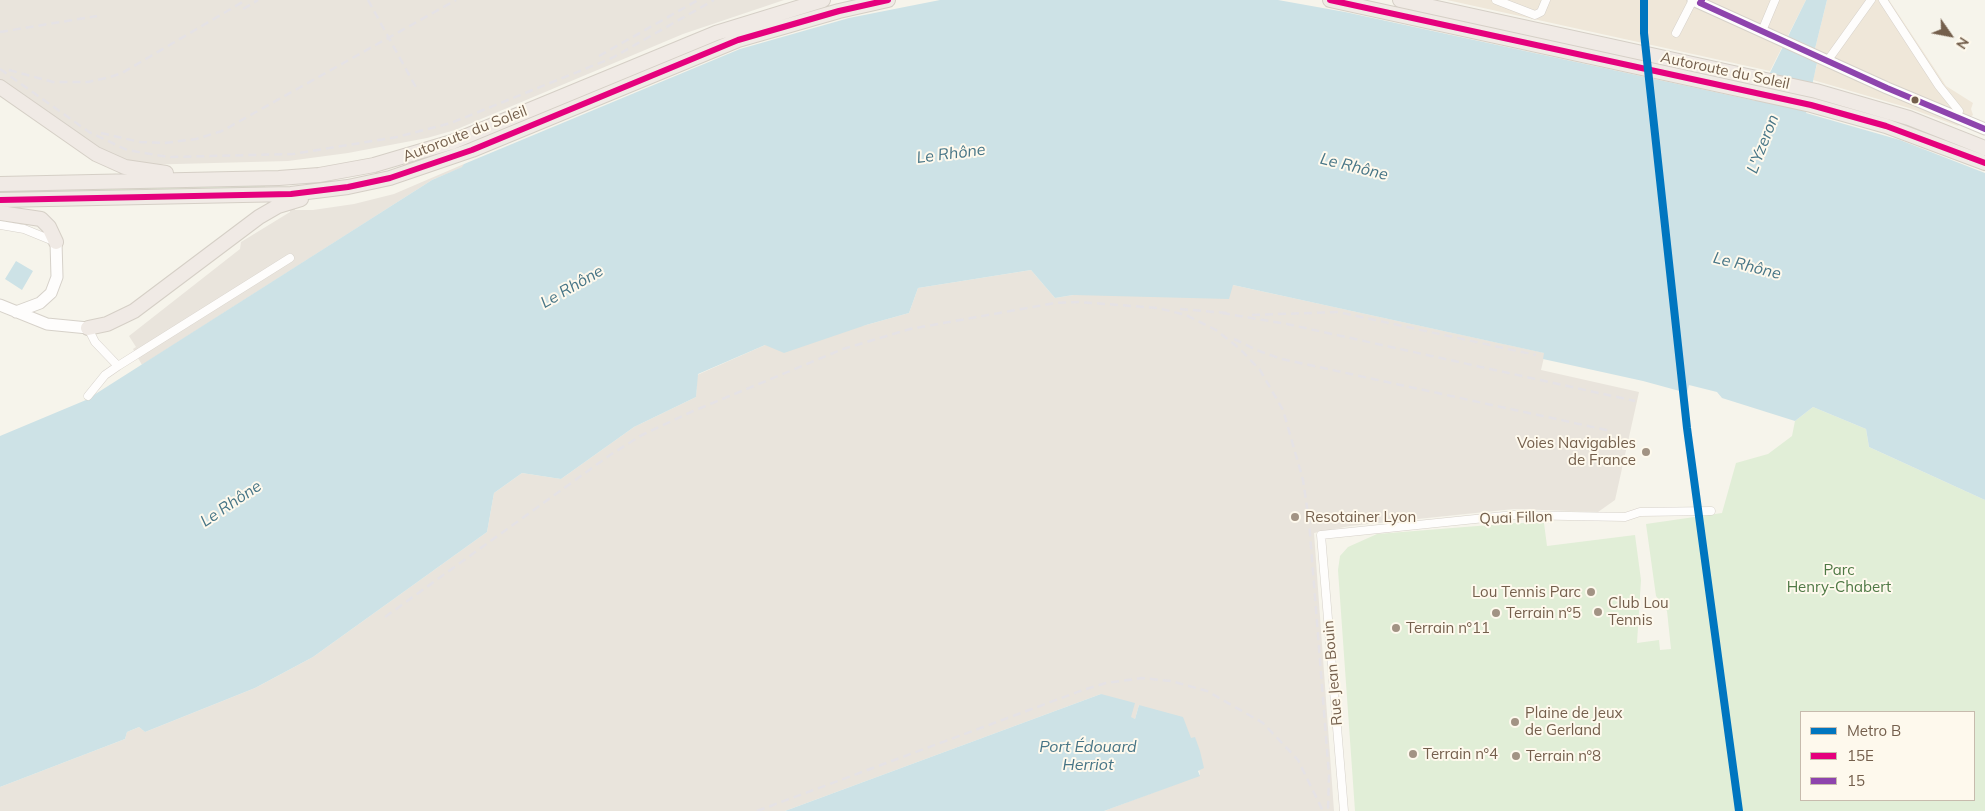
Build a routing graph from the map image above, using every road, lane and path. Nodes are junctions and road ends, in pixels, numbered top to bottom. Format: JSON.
{"nodes":[{"id":1,"x":822,"y":0,"type":"edge"},
{"id":2,"x":888,"y":0,"type":"edge"},
{"id":3,"x":1330,"y":0,"type":"edge"},
{"id":4,"x":1400,"y":0,"type":"edge"},
{"id":5,"x":1408,"y":0,"type":"edge"},
{"id":6,"x":1496,"y":0,"type":"edge"},
{"id":7,"x":1546,"y":0,"type":"edge"},
{"id":8,"x":1775,"y":0,"type":"edge"},
{"id":9,"x":1871,"y":0,"type":"edge"},
{"id":10,"x":1883,"y":0,"type":"edge"},
{"id":11,"x":1697,"y":1,"type":"edge"},
{"id":12,"x":1426,"y":6,"type":"junction"},
{"id":13,"x":1762,"y":31,"type":"junction"},
{"id":14,"x":1676,"y":33,"type":"dead end"},
{"id":15,"x":1828,"y":60,"type":"junction"},
{"id":16,"x":0,"y":87,"type":"edge"},
{"id":17,"x":1957,"y":117,"type":"junction"},
{"id":18,"x":1985,"y":129,"type":"edge"},
{"id":19,"x":1985,"y":148,"type":"edge"},
{"id":20,"x":1985,"y":163,"type":"edge"},
{"id":21,"x":221,"y":179,"type":"junction"},
{"id":22,"x":371,"y":182,"type":"junction"},
{"id":23,"x":0,"y":184,"type":"edge"},
{"id":24,"x":0,"y":200,"type":"edge"},
{"id":25,"x":0,"y":213,"type":"edge"},
{"id":26,"x":0,"y":225,"type":"edge"},
{"id":27,"x":56,"y":242,"type":"junction"},
{"id":28,"x":290,"y":258,"type":"dead end"},
{"id":29,"x":0,"y":305,"type":"edge"},
{"id":30,"x":16,"y":312,"type":"junction"},
{"id":31,"x":88,"y":328,"type":"junction"},
{"id":32,"x":118,"y":366,"type":"junction"},
{"id":33,"x":88,"y":396,"type":"dead end"},
{"id":34,"x":1711,"y":511,"type":"dead end"},
{"id":35,"x":1321,"y":535,"type":"joint"},
{"id":36,"x":1344,"y":811,"type":"edge"}],
"edges":[{"from":1,"to":21,"type":"highway","name":"Autoroute du Soleil"},
{"from":2,"to":22,"type":"highway","name":"Autoroute du Soleil"},
{"from":3,"to":20,"type":"highway","name":"Autoroute du Soleil"},
{"from":4,"to":12,"type":"highway","name":"Autoroute du Soleil"},
{"from":5,"to":12,"type":"highway"},
{"from":6,"to":7,"type":"street"},
{"from":8,"to":13,"type":"street"},
{"from":9,"to":15,"type":"street"},
{"from":10,"to":17,"type":"street"},
{"from":11,"to":13,"type":"main road"},
{"from":11,"to":14,"type":"street"},
{"from":12,"to":19,"type":"highway","name":"Autoroute du Soleil"},
{"from":13,"to":15,"type":"main road"},
{"from":15,"to":17,"type":"main road"},
{"from":16,"to":21,"type":"highway"},
{"from":17,"to":18,"type":"main road"},
{"from":21,"to":23,"type":"highway","name":"Autoroute du Soleil"},
{"from":22,"to":24,"type":"highway","name":"Autoroute du Soleil"},
{"from":22,"to":31,"type":"highway"},
{"from":25,"to":27,"type":"highway"},
{"from":26,"to":27,"type":"street"},
{"from":27,"to":30,"type":"main road"},
{"from":28,"to":32,"type":"street"},
{"from":29,"to":30,"type":"main road"},
{"from":30,"to":31,"type":"main road"},
{"from":31,"to":32,"type":"street"},
{"from":32,"to":33,"type":"street"},
{"from":34,"to":35,"type":"street","name":"Quai Fillon"},
{"from":35,"to":36,"type":"street","name":"Rue Jean Bouin"}]}
